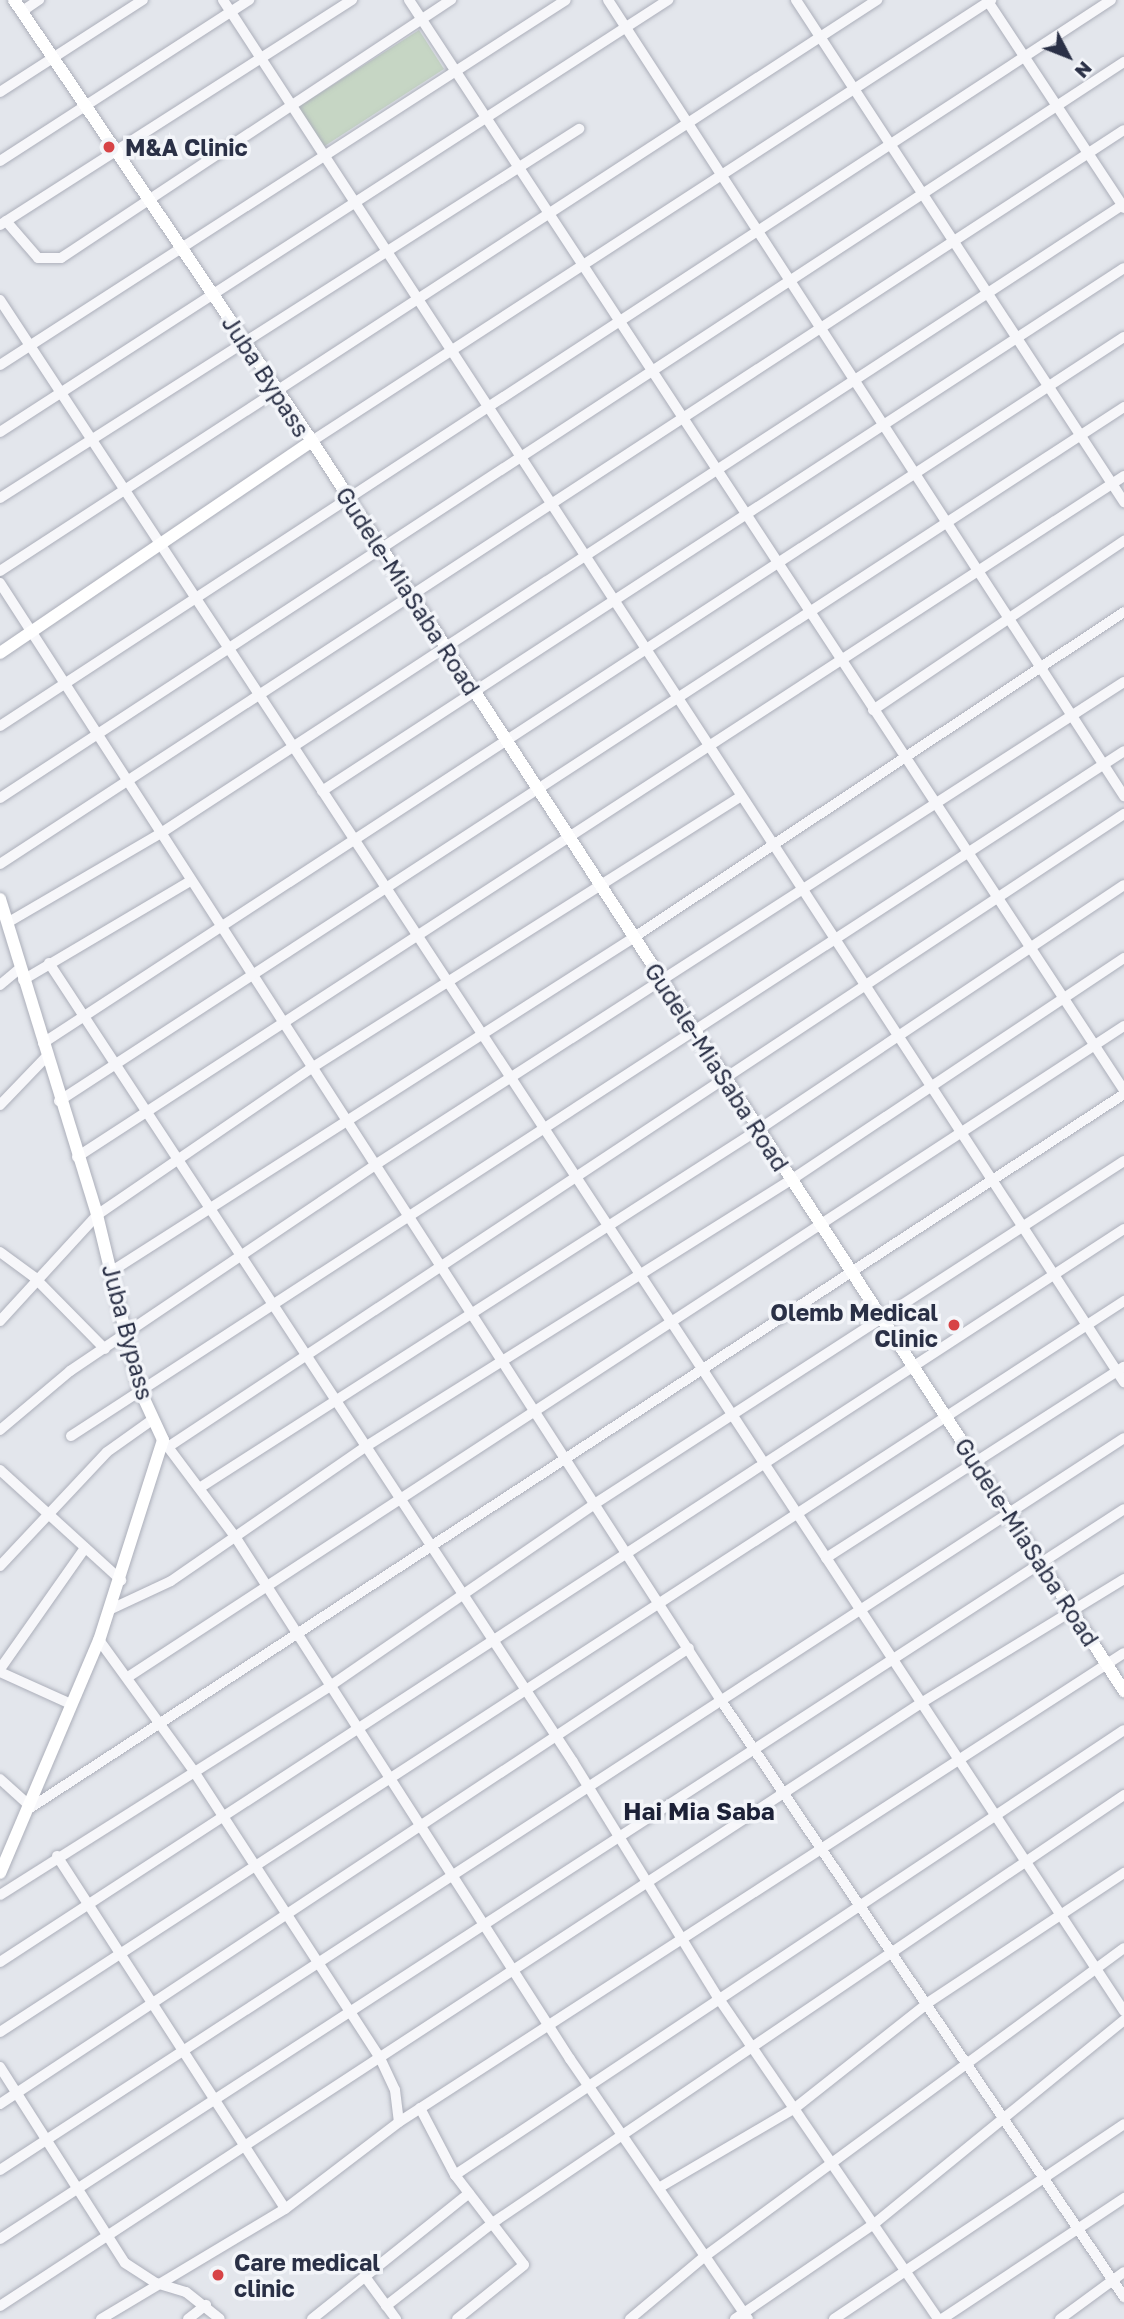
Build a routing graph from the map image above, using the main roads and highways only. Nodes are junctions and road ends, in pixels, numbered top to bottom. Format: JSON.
{"nodes":[{"id":1,"x":13,"y":0,"type":"edge"},
{"id":2,"x":312,"y":441,"type":"junction"},
{"id":3,"x":0,"y":653,"type":"edge"},
{"id":4,"x":0,"y":899,"type":"edge"},
{"id":5,"x":1124,"y":1691,"type":"edge"},
{"id":6,"x":0,"y":1873,"type":"edge"}],
"edges":[{"from":1,"to":2,"type":"main road","name":"Juba Bypass"},
{"from":2,"to":3,"type":"main road","name":"Juba Bypass"},
{"from":2,"to":5,"type":"main road","name":"Gudele-MiaSaba Road"},
{"from":4,"to":6,"type":"main road","name":"Juba Bypass"}]}
